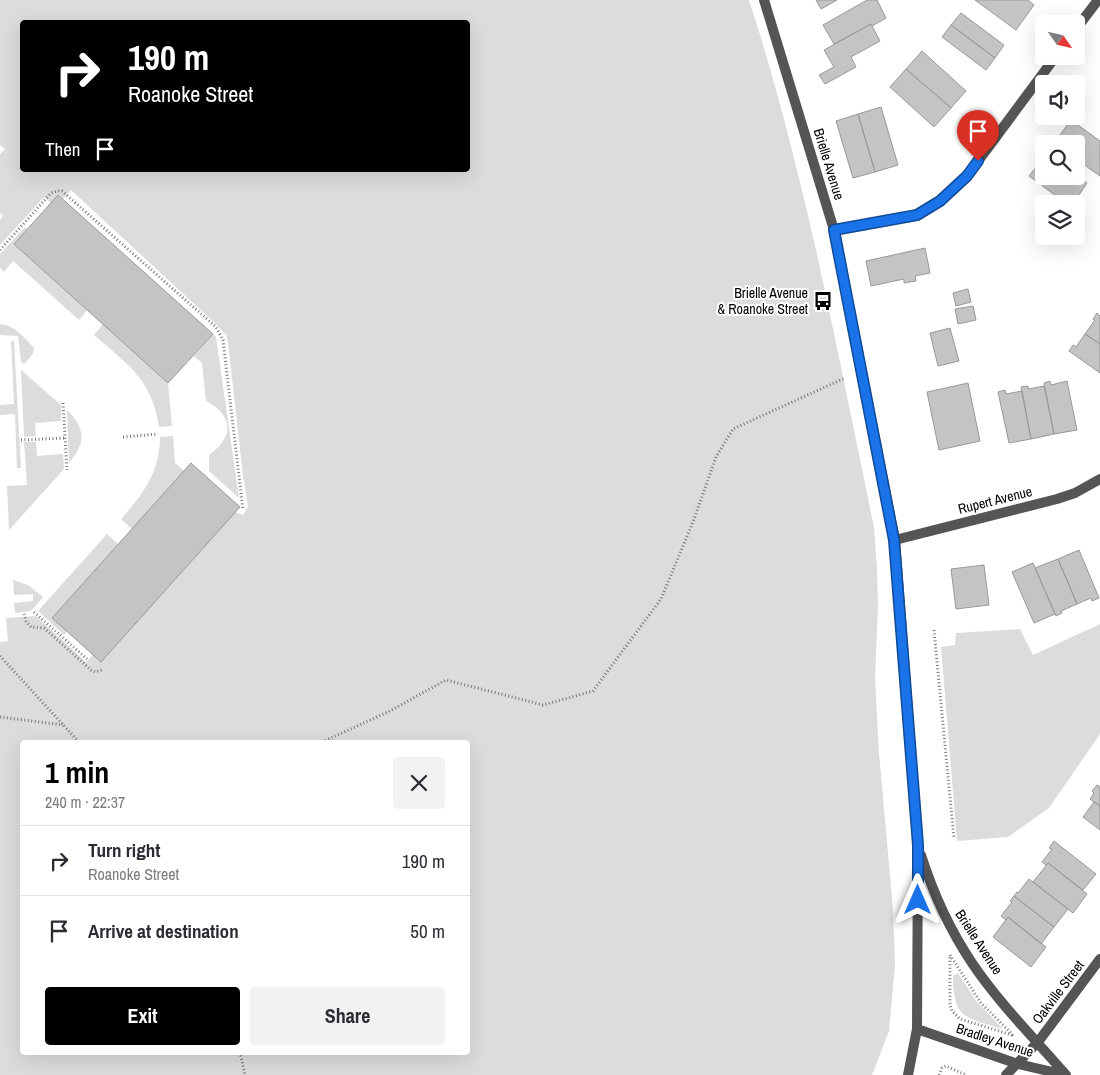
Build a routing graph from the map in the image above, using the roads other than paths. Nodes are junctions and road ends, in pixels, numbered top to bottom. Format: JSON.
{"nodes":[{"id":1,"x":764,"y":0,"type":"edge"},
{"id":2,"x":1098,"y":0,"type":"edge"},
{"id":3,"x":1085,"y":17,"type":"edge"},
{"id":4,"x":1049,"y":65,"type":"edge"},
{"id":5,"x":834,"y":230,"type":"junction"},
{"id":6,"x":1100,"y":479,"type":"edge"},
{"id":7,"x":894,"y":540,"type":"junction"},
{"id":8,"x":918,"y":845,"type":"junction"},
{"id":9,"x":1100,"y":959,"type":"edge"},
{"id":10,"x":917,"y":1029,"type":"junction"},
{"id":11,"x":1038,"y":1042,"type":"junction"},
{"id":12,"x":1018,"y":1064,"type":"junction"},
{"id":13,"x":908,"y":1075,"type":"edge"},
{"id":14,"x":1006,"y":1075,"type":"edge"},
{"id":15,"x":1066,"y":1075,"type":"edge"}],
"edges":[{"from":1,"to":5,"type":"street","name":"Brielle Avenue"},
{"from":2,"to":3,"type":"street"},
{"from":4,"to":5,"type":"street"},
{"from":5,"to":7,"type":"street","name":"Brielle Avenue"},
{"from":6,"to":7,"type":"street","name":"Rupert Avenue"},
{"from":7,"to":8,"type":"street","name":"Brielle Avenue"},
{"from":8,"to":10,"type":"street","name":"Brielle Avenue"},
{"from":8,"to":11,"type":"street","name":"Brielle Avenue"},
{"from":9,"to":11,"type":"street","name":"Oakville Street"},
{"from":10,"to":12,"type":"street","name":"Bradley Avenue"},
{"from":10,"to":13,"type":"street","name":"Brielle Avenue"},
{"from":11,"to":12,"type":"street"},
{"from":11,"to":15,"type":"street","name":"Brielle Avenue"},
{"from":12,"to":14,"type":"street"},
{"from":12,"to":15,"type":"street","name":"Bradley Avenue"}]}
